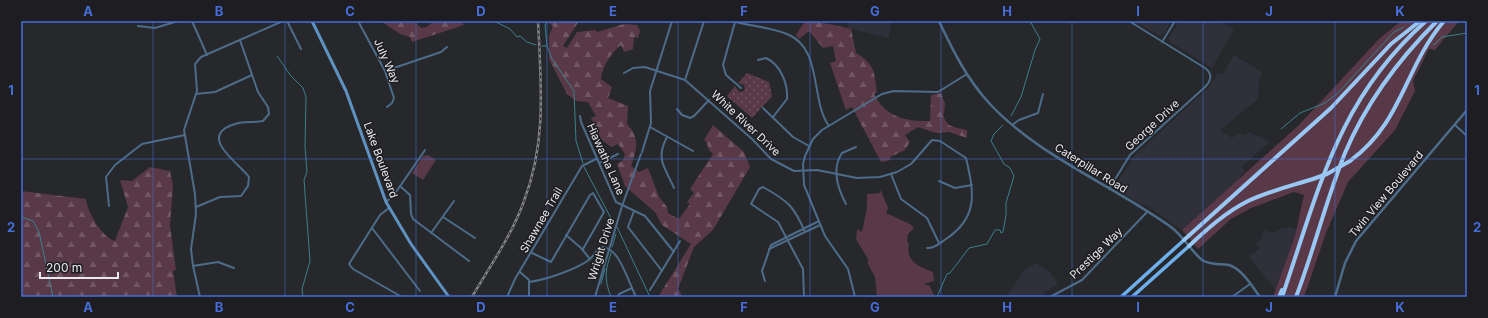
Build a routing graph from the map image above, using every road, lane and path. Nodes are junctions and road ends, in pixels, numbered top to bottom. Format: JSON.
{"nodes":[{"id":1,"x":178,"y":21,"type":"edge"},
{"id":2,"x":192,"y":21,"type":"edge"},
{"id":3,"x":283,"y":21,"type":"edge"},
{"id":4,"x":287,"y":21,"type":"edge"},
{"id":5,"x":312,"y":21,"type":"edge"},
{"id":6,"x":358,"y":21,"type":"edge"},
{"id":7,"x":672,"y":21,"type":"edge"},
{"id":8,"x":704,"y":21,"type":"edge"},
{"id":9,"x":734,"y":21,"type":"edge"},
{"id":10,"x":939,"y":21,"type":"edge"},
{"id":11,"x":1129,"y":21,"type":"edge"},
{"id":12,"x":1175,"y":21,"type":"edge"},
{"id":13,"x":1420,"y":21,"type":"edge"},
{"id":14,"x":1426,"y":21,"type":"edge"},
{"id":15,"x":1437,"y":21,"type":"edge"},
{"id":16,"x":1444,"y":21,"type":"edge"},
{"id":17,"x":138,"y":26,"type":"dead end"},
{"id":18,"x":240,"y":40,"type":"junction"},
{"id":19,"x":1162,"y":42,"type":"junction"},
{"id":20,"x":447,"y":47,"type":"dead end"},
{"id":21,"x":301,"y":49,"type":"dead end"},
{"id":22,"x":207,"y":55,"type":"junction"},
{"id":23,"x":758,"y":60,"type":"dead end"},
{"id":24,"x":656,"y":70,"type":"junction"},
{"id":25,"x":385,"y":71,"type":"junction"},
{"id":26,"x":624,"y":73,"type":"dead end"},
{"id":27,"x":967,"y":74,"type":"junction"},
{"id":28,"x":252,"y":75,"type":"junction"},
{"id":29,"x":685,"y":80,"type":"junction"},
{"id":30,"x":741,"y":88,"type":"dead end"},
{"id":31,"x":196,"y":94,"type":"junction"},
{"id":32,"x":1043,"y":94,"type":"dead end"},
{"id":33,"x":709,"y":100,"type":"junction"},
{"id":34,"x":387,"y":107,"type":"dead end"},
{"id":35,"x":677,"y":108,"type":"dead end"},
{"id":36,"x":763,"y":108,"type":"dead end"},
{"id":37,"x":1467,"y":110,"type":"edge"},
{"id":38,"x":580,"y":116,"type":"dead end"},
{"id":39,"x":773,"y":117,"type":"junction"},
{"id":40,"x":1012,"y":125,"type":"junction"},
{"id":41,"x":1455,"y":125,"type":"junction"},
{"id":42,"x":829,"y":126,"type":"junction"},
{"id":43,"x":650,"y":127,"type":"junction"},
{"id":44,"x":185,"y":135,"type":"junction"},
{"id":45,"x":1467,"y":136,"type":"edge"},
{"id":46,"x":668,"y":137,"type":"junction"},
{"id":47,"x":809,"y":146,"type":"junction"},
{"id":48,"x":856,"y":147,"type":"dead end"},
{"id":49,"x":425,"y":150,"type":"dead end"},
{"id":50,"x":693,"y":151,"type":"dead end"},
{"id":51,"x":618,"y":154,"type":"dead end"},
{"id":52,"x":596,"y":159,"type":"junction"},
{"id":53,"x":599,"y":163,"type":"junction"},
{"id":54,"x":803,"y":171,"type":"junction"},
{"id":55,"x":836,"y":174,"type":"junction"},
{"id":56,"x":891,"y":174,"type":"junction"},
{"id":57,"x":939,"y":181,"type":"dead end"},
{"id":58,"x":972,"y":185,"type":"junction"},
{"id":59,"x":400,"y":186,"type":"junction"},
{"id":60,"x":674,"y":188,"type":"dead end"},
{"id":61,"x":1109,"y":189,"type":"junction"},
{"id":62,"x":454,"y":201,"type":"dead end"},
{"id":63,"x":386,"y":202,"type":"junction"},
{"id":64,"x":846,"y":204,"type":"dead end"},
{"id":65,"x":109,"y":206,"type":"dead end"},
{"id":66,"x":622,"y":206,"type":"junction"},
{"id":67,"x":196,"y":207,"type":"junction"},
{"id":68,"x":389,"y":208,"type":"junction"},
{"id":69,"x":634,"y":211,"type":"junction"},
{"id":70,"x":1147,"y":212,"type":"junction"},
{"id":71,"x":443,"y":217,"type":"junction"},
{"id":72,"x":819,"y":221,"type":"junction"},
{"id":73,"x":820,"y":224,"type":"junction"},
{"id":74,"x":372,"y":228,"type":"junction"},
{"id":75,"x":804,"y":228,"type":"junction"},
{"id":76,"x":806,"y":232,"type":"junction"},
{"id":77,"x":431,"y":233,"type":"junction"},
{"id":78,"x":566,"y":235,"type":"junction"},
{"id":79,"x":785,"y":237,"type":"junction"},
{"id":80,"x":475,"y":238,"type":"dead end"},
{"id":81,"x":786,"y":240,"type":"junction"},
{"id":82,"x":1184,"y":240,"type":"junction"},
{"id":83,"x":680,"y":241,"type":"dead end"},
{"id":84,"x":939,"y":243,"type":"junction"},
{"id":85,"x":1189,"y":246,"type":"junction"},
{"id":86,"x":609,"y":248,"type":"junction"},
{"id":87,"x":927,"y":248,"type":"dead end"},
{"id":88,"x":583,"y":249,"type":"junction"},
{"id":89,"x":769,"y":250,"type":"junction"},
{"id":90,"x":674,"y":252,"type":"junction"},
{"id":91,"x":532,"y":253,"type":"junction"},
{"id":92,"x":590,"y":259,"type":"junction"},
{"id":93,"x":469,"y":261,"type":"dead end"},
{"id":94,"x":193,"y":266,"type":"junction"},
{"id":95,"x":234,"y":268,"type":"dead end"},
{"id":96,"x":662,"y":271,"type":"junction"},
{"id":97,"x":520,"y":272,"type":"junction"},
{"id":98,"x":1289,"y":277,"type":"junction"},
{"id":99,"x":765,"y":281,"type":"dead end"},
{"id":100,"x":529,"y":282,"type":"junction"},
{"id":101,"x":1250,"y":284,"type":"junction"},
{"id":102,"x":632,"y":288,"type":"junction"},
{"id":103,"x":650,"y":290,"type":"dead end"},
{"id":104,"x":420,"y":291,"type":"dead end"},
{"id":105,"x":200,"y":297,"type":"edge"},
{"id":106,"x":402,"y":297,"type":"edge"},
{"id":107,"x":449,"y":297,"type":"edge"},
{"id":108,"x":507,"y":297,"type":"edge"},
{"id":109,"x":529,"y":297,"type":"edge"},
{"id":110,"x":556,"y":297,"type":"edge"},
{"id":111,"x":567,"y":297,"type":"edge"},
{"id":112,"x":595,"y":297,"type":"edge"},
{"id":113,"x":618,"y":297,"type":"edge"},
{"id":114,"x":636,"y":297,"type":"edge"},
{"id":115,"x":804,"y":297,"type":"edge"},
{"id":116,"x":855,"y":297,"type":"edge"},
{"id":117,"x":1050,"y":297,"type":"edge"},
{"id":118,"x":1121,"y":297,"type":"edge"},
{"id":119,"x":1132,"y":297,"type":"edge"},
{"id":120,"x":1232,"y":297,"type":"edge"},
{"id":121,"x":1260,"y":297,"type":"edge"},
{"id":122,"x":1279,"y":297,"type":"edge"},
{"id":123,"x":1282,"y":297,"type":"edge"},
{"id":124,"x":1297,"y":297,"type":"edge"},
{"id":125,"x":1335,"y":297,"type":"edge"}],
"edges":[{"from":1,"to":17,"type":"street"},
{"from":2,"to":22,"type":"street"},
{"from":3,"to":18,"type":"street"},
{"from":4,"to":21,"type":"street"},
{"from":5,"to":63,"type":"main road","name":"Lake Boulevard"},
{"from":6,"to":25,"type":"street","name":"July Way"},
{"from":7,"to":24,"type":"street","name":"Wright Drive"},
{"from":8,"to":29,"type":"street"},
{"from":9,"to":30,"type":"street"},
{"from":9,"to":42,"type":"street"},
{"from":10,"to":27,"type":"street","name":"Caterpillar Road"},
{"from":11,"to":19,"type":"street"},
{"from":12,"to":19,"type":"street"},
{"from":13,"to":82,"type":"highway"},
{"from":14,"to":98,"type":"highway"},
{"from":15,"to":124,"type":"highway"},
{"from":16,"to":85,"type":"highway","bridge":true},
{"from":18,"to":22,"type":"street"},
{"from":18,"to":28,"type":"street"},
{"from":19,"to":61,"type":"street","name":"George Drive"},
{"from":20,"to":25,"type":"street"},
{"from":22,"to":31,"type":"street"},
{"from":23,"to":39,"type":"street"},
{"from":24,"to":26,"type":"street","name":"White River Drive"},
{"from":24,"to":29,"type":"street","name":"White River Drive"},
{"from":24,"to":43,"type":"street","name":"Wright Drive"},
{"from":25,"to":34,"type":"street","name":"July Way"},
{"from":27,"to":40,"type":"street","name":"Caterpillar Road"},
{"from":27,"to":42,"type":"street"},
{"from":28,"to":31,"type":"street"},
{"from":28,"to":67,"type":"street"},
{"from":29,"to":33,"type":"street","name":"White River Drive"},
{"from":31,"to":44,"type":"street"},
{"from":32,"to":40,"type":"street"},
{"from":33,"to":35,"type":"street"},
{"from":33,"to":54,"type":"street","name":"White River Drive"},
{"from":36,"to":39,"type":"street"},
{"from":37,"to":41,"type":"street","name":"Twin View Boulevard"},
{"from":38,"to":52,"type":"street","name":"Hiawatha Lane"},
{"from":39,"to":47,"type":"street"},
{"from":40,"to":61,"type":"street","name":"Caterpillar Road"},
{"from":41,"to":45,"type":"street"},
{"from":41,"to":125,"type":"street","name":"Twin View Boulevard"},
{"from":42,"to":47,"type":"street"},
{"from":43,"to":46,"type":"street"},
{"from":43,"to":66,"type":"street","name":"Wright Drive"},
{"from":44,"to":65,"type":"street"},
{"from":44,"to":67,"type":"street"},
{"from":46,"to":50,"type":"street"},
{"from":46,"to":60,"type":"street"},
{"from":47,"to":54,"type":"street"},
{"from":48,"to":55,"type":"street"},
{"from":49,"to":59,"type":"street"},
{"from":51,"to":53,"type":"street"},
{"from":52,"to":53,"type":"street","name":"Hiawatha Lane"},
{"from":52,"to":91,"type":"street","name":"Shawnee Trail"},
{"from":53,"to":66,"type":"street","name":"Hiawatha Lane"},
{"from":54,"to":55,"type":"street","name":"White River Drive"},
{"from":54,"to":72,"type":"street"},
{"from":55,"to":56,"type":"street","name":"White River Drive"},
{"from":55,"to":64,"type":"street"},
{"from":56,"to":58,"type":"street","name":"White River Drive"},
{"from":56,"to":84,"type":"street"},
{"from":57,"to":58,"type":"street"},
{"from":58,"to":84,"type":"street"},
{"from":59,"to":63,"type":"street"},
{"from":59,"to":77,"type":"street"},
{"from":61,"to":70,"type":"street","name":"Caterpillar Road"},
{"from":62,"to":71,"type":"street"},
{"from":63,"to":68,"type":"main road","name":"Lake Boulevard"},
{"from":66,"to":69,"type":"street"},
{"from":66,"to":86,"type":"street","name":"Wright Drive"},
{"from":67,"to":94,"type":"street"},
{"from":68,"to":74,"type":"street"},
{"from":68,"to":107,"type":"main road","name":"Lake Boulevard"},
{"from":69,"to":90,"type":"street"},
{"from":69,"to":96,"type":"street"},
{"from":70,"to":82,"type":"street","name":"Caterpillar Road"},
{"from":70,"to":117,"type":"street","name":"Prestige Way"},
{"from":71,"to":77,"type":"street"},
{"from":71,"to":80,"type":"street"},
{"from":72,"to":73,"type":"street"},
{"from":72,"to":75,"type":"street"},
{"from":73,"to":76,"type":"street"},
{"from":73,"to":116,"type":"street"},
{"from":74,"to":104,"type":"street"},
{"from":74,"to":106,"type":"street"},
{"from":75,"to":76,"type":"street"},
{"from":75,"to":79,"type":"street"},
{"from":75,"to":79,"type":"street"},
{"from":76,"to":81,"type":"street"},
{"from":77,"to":93,"type":"street"},
{"from":78,"to":88,"type":"street"},
{"from":78,"to":88,"type":"street"},
{"from":78,"to":91,"type":"street"},
{"from":79,"to":81,"type":"street"},
{"from":79,"to":89,"type":"street"},
{"from":81,"to":89,"type":"street"},
{"from":81,"to":115,"type":"street"},
{"from":82,"to":85,"type":"street","name":"Caterpillar Road"},
{"from":82,"to":118,"type":"main road"},
{"from":83,"to":90,"type":"street"},
{"from":84,"to":87,"type":"street"},
{"from":85,"to":101,"type":"street","name":"Caterpillar Road"},
{"from":85,"to":119,"type":"main road"},
{"from":86,"to":92,"type":"street"},
{"from":86,"to":102,"type":"street"},
{"from":86,"to":112,"type":"street","name":"Wright Drive"},
{"from":88,"to":92,"type":"street"},
{"from":89,"to":99,"type":"street"},
{"from":90,"to":96,"type":"street"},
{"from":91,"to":97,"type":"street","name":"Shawnee Trail"},
{"from":92,"to":100,"type":"street"},
{"from":94,"to":95,"type":"street"},
{"from":94,"to":105,"type":"street"},
{"from":96,"to":103,"type":"street"},
{"from":97,"to":100,"type":"street"},
{"from":97,"to":108,"type":"street","name":"Shawnee Trail"},
{"from":98,"to":122,"type":"highway"},
{"from":98,"to":123,"type":"highway"},
{"from":100,"to":109,"type":"street"},
{"from":101,"to":120,"type":"street"},
{"from":101,"to":121,"type":"street","name":"Caterpillar Road"},
{"from":102,"to":113,"type":"street"},
{"from":102,"to":114,"type":"street"},
{"from":110,"to":111,"type":"street"}]}
